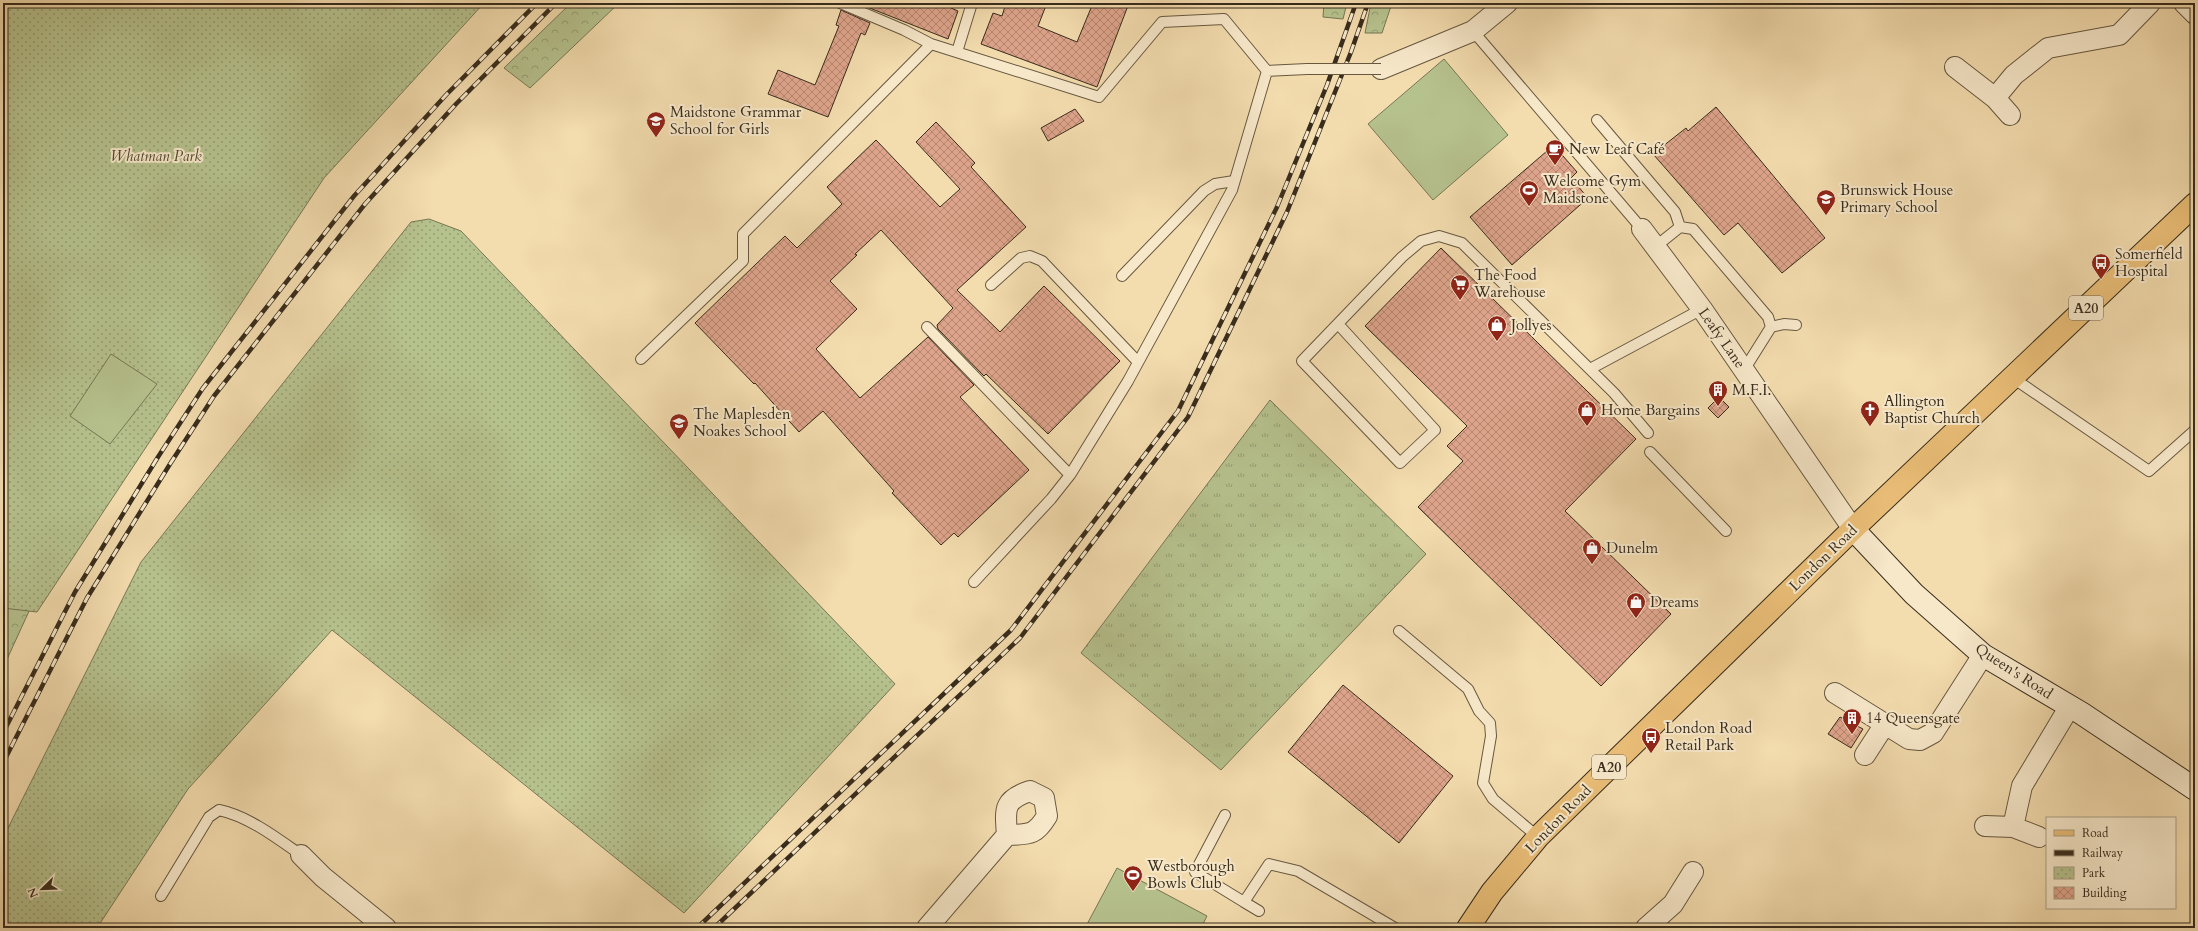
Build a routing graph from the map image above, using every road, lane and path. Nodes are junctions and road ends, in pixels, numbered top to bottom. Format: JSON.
{"nodes":[{"id":1,"x":840,"y":3,"type":"edge"},
{"id":2,"x":972,"y":3,"type":"edge"},
{"id":3,"x":1507,"y":3,"type":"edge"},
{"id":4,"x":2150,"y":3,"type":"edge"},
{"id":5,"x":2184,"y":3,"type":"edge"},
{"id":6,"x":2195,"y":14,"type":"edge"},
{"id":7,"x":1473,"y":31,"type":"junction"},
{"id":8,"x":930,"y":44,"type":"junction"},
{"id":9,"x":957,"y":52,"type":"junction"},
{"id":10,"x":1955,"y":67,"type":"dead end"},
{"id":11,"x":1381,"y":69,"type":"joint"},
{"id":12,"x":1267,"y":71,"type":"junction"},
{"id":13,"x":1995,"y":98,"type":"junction"},
{"id":14,"x":2010,"y":115,"type":"dead end"},
{"id":15,"x":1597,"y":120,"type":"dead end"},
{"id":16,"x":1234,"y":181,"type":"junction"},
{"id":17,"x":2195,"y":204,"type":"edge"},
{"id":18,"x":1680,"y":227,"type":"junction"},
{"id":19,"x":1642,"y":229,"type":"joint"},
{"id":20,"x":1655,"y":247,"type":"junction"},
{"id":21,"x":1122,"y":276,"type":"dead end"},
{"id":22,"x":991,"y":285,"type":"dead end"},
{"id":23,"x":1702,"y":309,"type":"junction"},
{"id":24,"x":1338,"y":324,"type":"junction"},
{"id":25,"x":1796,"y":325,"type":"dead end"},
{"id":26,"x":927,"y":327,"type":"dead end"},
{"id":27,"x":1771,"y":327,"type":"junction"},
{"id":28,"x":641,"y":359,"type":"dead end"},
{"id":29,"x":1138,"y":362,"type":"junction"},
{"id":30,"x":1590,"y":369,"type":"junction"},
{"id":31,"x":1744,"y":370,"type":"junction"},
{"id":32,"x":2012,"y":378,"type":"junction"},
{"id":33,"x":2195,"y":430,"type":"edge"},
{"id":34,"x":1648,"y":433,"type":"dead end"},
{"id":35,"x":1650,"y":452,"type":"dead end"},
{"id":36,"x":1070,"y":475,"type":"junction"},
{"id":37,"x":1853,"y":529,"type":"junction"},
{"id":38,"x":1726,"y":531,"type":"dead end"},
{"id":39,"x":974,"y":582,"type":"dead end"},
{"id":40,"x":1399,"y":631,"type":"dead end"},
{"id":41,"x":1984,"y":655,"type":"junction"},
{"id":42,"x":1835,"y":693,"type":"dead end"},
{"id":43,"x":2070,"y":706,"type":"junction"},
{"id":44,"x":1885,"y":724,"type":"junction"},
{"id":45,"x":1865,"y":755,"type":"dead end"},
{"id":46,"x":2195,"y":790,"type":"edge"},
{"id":47,"x":1225,"y":815,"type":"dead end"},
{"id":48,"x":1986,"y":826,"type":"dead end"},
{"id":49,"x":2013,"y":827,"type":"junction"},
{"id":50,"x":1007,"y":835,"type":"dead end"},
{"id":51,"x":1538,"y":837,"type":"junction"},
{"id":52,"x":2040,"y":837,"type":"dead end"},
{"id":53,"x":301,"y":855,"type":"joint"},
{"id":54,"x":1693,"y":872,"type":"dead end"},
{"id":55,"x":161,"y":896,"type":"dead end"},
{"id":56,"x":1244,"y":902,"type":"junction"},
{"id":57,"x":1259,"y":911,"type":"dead end"},
{"id":58,"x":386,"y":928,"type":"edge"},
{"id":59,"x":927,"y":928,"type":"edge"},
{"id":60,"x":1395,"y":928,"type":"edge"},
{"id":61,"x":1468,"y":928,"type":"edge"},
{"id":62,"x":1646,"y":928,"type":"edge"}],
"edges":[{"from":1,"to":8,"type":"lane"},
{"from":2,"to":9,"type":"lane"},
{"from":3,"to":7,"type":"street"},
{"from":4,"to":13,"type":"street"},
{"from":5,"to":6,"type":"street"},
{"from":7,"to":11,"type":"street"},
{"from":7,"to":19,"type":"lane"},
{"from":8,"to":9,"type":"lane"},
{"from":8,"to":28,"type":"lane"},
{"from":9,"to":12,"type":"lane"},
{"from":10,"to":13,"type":"street"},
{"from":11,"to":12,"type":"lane","bridge":true},
{"from":12,"to":16,"type":"lane"},
{"from":13,"to":14,"type":"street"},
{"from":15,"to":18,"type":"lane"},
{"from":16,"to":21,"type":"lane"},
{"from":16,"to":29,"type":"lane"},
{"from":17,"to":32,"type":"main road","name":"London Road","number":"A20"},
{"from":18,"to":20,"type":"lane"},
{"from":18,"to":27,"type":"lane"},
{"from":19,"to":20,"type":"street","name":"Leafy Lane"},
{"from":20,"to":23,"type":"street","name":"Leafy Lane"},
{"from":22,"to":29,"type":"lane"},
{"from":23,"to":30,"type":"lane"},
{"from":23,"to":31,"type":"street","name":"Leafy Lane"},
{"from":24,"to":24,"type":"lane"},
{"from":24,"to":30,"type":"lane"},
{"from":25,"to":27,"type":"lane"},
{"from":26,"to":36,"type":"lane"},
{"from":27,"to":31,"type":"lane"},
{"from":29,"to":36,"type":"lane"},
{"from":30,"to":34,"type":"lane"},
{"from":31,"to":37,"type":"street","name":"Leafy Lane"},
{"from":32,"to":33,"type":"lane"},
{"from":32,"to":37,"type":"main road","name":"London Road","number":"A20"},
{"from":35,"to":38,"type":"lane"},
{"from":36,"to":39,"type":"lane"},
{"from":37,"to":41,"type":"street","name":"Queen's Road"},
{"from":37,"to":51,"type":"main road","name":"London Road","number":"A20"},
{"from":40,"to":51,"type":"lane"},
{"from":41,"to":43,"type":"street","name":"Queen's Road"},
{"from":41,"to":44,"type":"street"},
{"from":42,"to":44,"type":"street"},
{"from":43,"to":46,"type":"street","name":"Queen's Road"},
{"from":43,"to":49,"type":"street"},
{"from":44,"to":45,"type":"street"},
{"from":47,"to":56,"type":"lane"},
{"from":48,"to":49,"type":"street"},
{"from":49,"to":52,"type":"street"},
{"from":50,"to":59,"type":"street"},
{"from":51,"to":61,"type":"main road","name":"London Road","number":"A20"},
{"from":53,"to":55,"type":"lane"},
{"from":53,"to":58,"type":"street"},
{"from":54,"to":62,"type":"street"},
{"from":56,"to":57,"type":"lane"},
{"from":56,"to":60,"type":"lane"}]}
